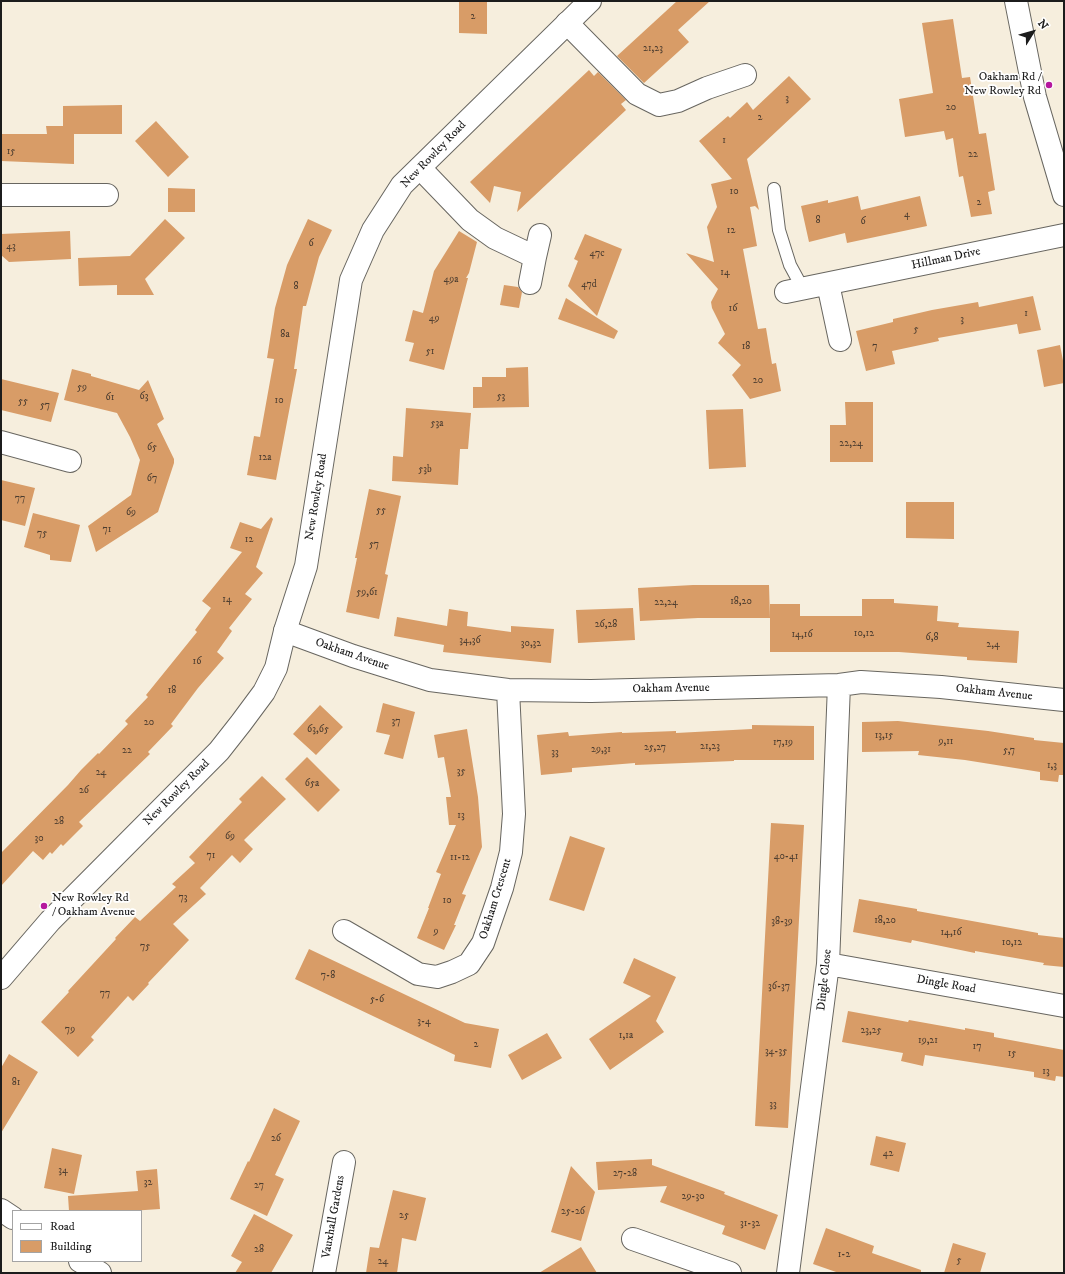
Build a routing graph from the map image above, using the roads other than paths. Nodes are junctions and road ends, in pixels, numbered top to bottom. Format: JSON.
{"nodes":[{"id":1,"x":590,"y":1,"type":"edge"},
{"id":2,"x":1016,"y":1,"type":"edge"},
{"id":3,"x":567,"y":23,"type":"junction"},
{"id":4,"x":745,"y":75,"type":"dead end"},
{"id":5,"x":420,"y":168,"type":"junction"},
{"id":6,"x":774,"y":189,"type":"dead end"},
{"id":7,"x":1,"y":194,"type":"edge"},
{"id":8,"x":107,"y":195,"type":"dead end"},
{"id":9,"x":1064,"y":195,"type":"edge"},
{"id":10,"x":540,"y":235,"type":"dead end"},
{"id":11,"x":1064,"y":235,"type":"edge"},
{"id":12,"x":535,"y":257,"type":"junction"},
{"id":13,"x":530,"y":283,"type":"dead end"},
{"id":14,"x":828,"y":284,"type":"junction"},
{"id":15,"x":795,"y":291,"type":"joint"},
{"id":16,"x":840,"y":340,"type":"dead end"},
{"id":17,"x":1,"y":442,"type":"edge"},
{"id":18,"x":70,"y":461,"type":"dead end"},
{"id":19,"x":286,"y":631,"type":"junction"},
{"id":20,"x":839,"y":685,"type":"junction"},
{"id":21,"x":508,"y":690,"type":"junction"},
{"id":22,"x":1064,"y":700,"type":"edge"},
{"id":23,"x":344,"y":931,"type":"dead end"},
{"id":24,"x":828,"y":964,"type":"junction"},
{"id":25,"x":1,"y":978,"type":"edge"},
{"id":26,"x":1064,"y":1006,"type":"edge"},
{"id":27,"x":344,"y":1162,"type":"dead end"},
{"id":28,"x":1,"y":1210,"type":"edge"},
{"id":29,"x":12,"y":1217,"type":"edge"},
{"id":30,"x":633,"y":1239,"type":"dead end"},
{"id":31,"x":82,"y":1262,"type":"edge"},
{"id":32,"x":100,"y":1273,"type":"edge"},
{"id":33,"x":324,"y":1273,"type":"edge"},
{"id":34,"x":730,"y":1273,"type":"edge"},
{"id":35,"x":788,"y":1273,"type":"edge"}],
"edges":[{"from":1,"to":3,"type":"street","name":"New Rowley Road"},
{"from":2,"to":9,"type":"street"},
{"from":3,"to":4,"type":"street"},
{"from":3,"to":5,"type":"street","name":"New Rowley Road"},
{"from":5,"to":12,"type":"street"},
{"from":5,"to":19,"type":"street","name":"New Rowley Road"},
{"from":6,"to":15,"type":"lane"},
{"from":7,"to":8,"type":"street"},
{"from":10,"to":12,"type":"street"},
{"from":11,"to":14,"type":"street","name":"Hillman Drive"},
{"from":12,"to":13,"type":"street"},
{"from":14,"to":15,"type":"street","name":"Hillman Drive"},
{"from":14,"to":16,"type":"street"},
{"from":17,"to":18,"type":"street"},
{"from":19,"to":21,"type":"street","name":"Oakham Avenue"},
{"from":19,"to":25,"type":"street","name":"New Rowley Road"},
{"from":20,"to":21,"type":"street","name":"Oakham Avenue"},
{"from":20,"to":22,"type":"street","name":"Oakham Avenue"},
{"from":20,"to":24,"type":"street","name":"Dingle Close"},
{"from":21,"to":23,"type":"street","name":"Oakham Crescent"},
{"from":24,"to":26,"type":"street","name":"Dingle Road"},
{"from":24,"to":35,"type":"street","name":"Dingle Close"},
{"from":27,"to":33,"type":"street","name":"Vauxhall Gardens"},
{"from":28,"to":29,"type":"street"},
{"from":30,"to":34,"type":"street"},
{"from":31,"to":32,"type":"street"}]}
